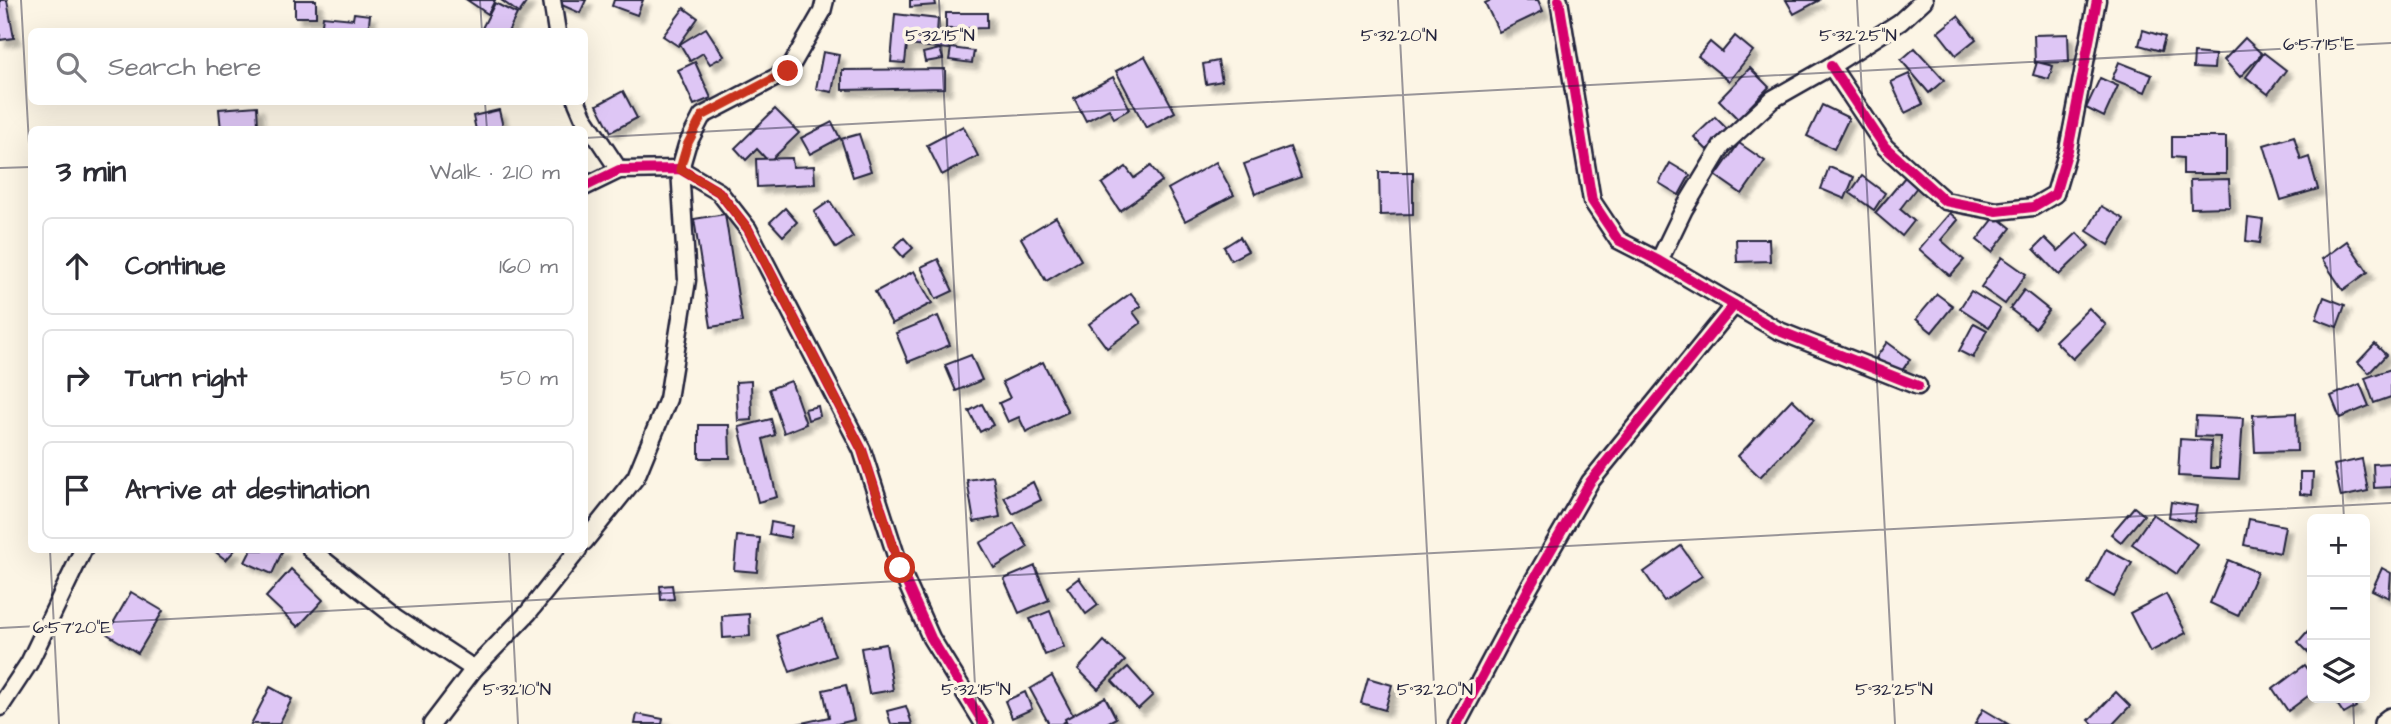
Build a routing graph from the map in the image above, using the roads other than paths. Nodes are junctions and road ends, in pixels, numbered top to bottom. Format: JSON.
{"nodes":[{"id":1,"x":552,"y":0,"type":"edge"},
{"id":2,"x":825,"y":0,"type":"edge"},
{"id":3,"x":1559,"y":0,"type":"edge"},
{"id":4,"x":1924,"y":0,"type":"edge"},
{"id":5,"x":2096,"y":0,"type":"edge"},
{"id":6,"x":556,"y":28,"type":"edge"},
{"id":7,"x":1831,"y":66,"type":"junction"},
{"id":8,"x":578,"y":105,"type":"edge"},
{"id":9,"x":680,"y":169,"type":"junction"},
{"id":10,"x":619,"y":170,"type":"junction"},
{"id":11,"x":588,"y":185,"type":"edge"},
{"id":12,"x":1659,"y":261,"type":"junction"},
{"id":13,"x":1734,"y":305,"type":"junction"},
{"id":14,"x":1918,"y":386,"type":"dead end"},
{"id":15,"x":588,"y":537,"type":"edge"},
{"id":16,"x":82,"y":553,"type":"edge"},
{"id":17,"x":315,"y":553,"type":"edge"},
{"id":18,"x":576,"y":553,"type":"edge"},
{"id":19,"x":474,"y":669,"type":"junction"},
{"id":20,"x":0,"y":707,"type":"edge"},
{"id":21,"x":2391,"y":720,"type":"edge"},
{"id":22,"x":432,"y":724,"type":"edge"},
{"id":23,"x":984,"y":724,"type":"edge"},
{"id":24,"x":1457,"y":724,"type":"edge"},
{"id":25,"x":2386,"y":724,"type":"edge"}],
"edges":[{"from":1,"to":6,"type":"street"},
{"from":2,"to":9,"type":"street"},
{"from":3,"to":12,"type":"street"},
{"from":4,"to":7,"type":"street"},
{"from":5,"to":7,"type":"street"},
{"from":7,"to":12,"type":"street"},
{"from":8,"to":10,"type":"street"},
{"from":9,"to":10,"type":"street"},
{"from":9,"to":15,"type":"street"},
{"from":9,"to":23,"type":"street"},
{"from":10,"to":11,"type":"street"},
{"from":12,"to":13,"type":"street"},
{"from":13,"to":14,"type":"street"},
{"from":13,"to":24,"type":"street"},
{"from":16,"to":20,"type":"street"},
{"from":17,"to":19,"type":"street"},
{"from":18,"to":19,"type":"street"},
{"from":19,"to":22,"type":"street"},
{"from":21,"to":25,"type":"street"}]}
